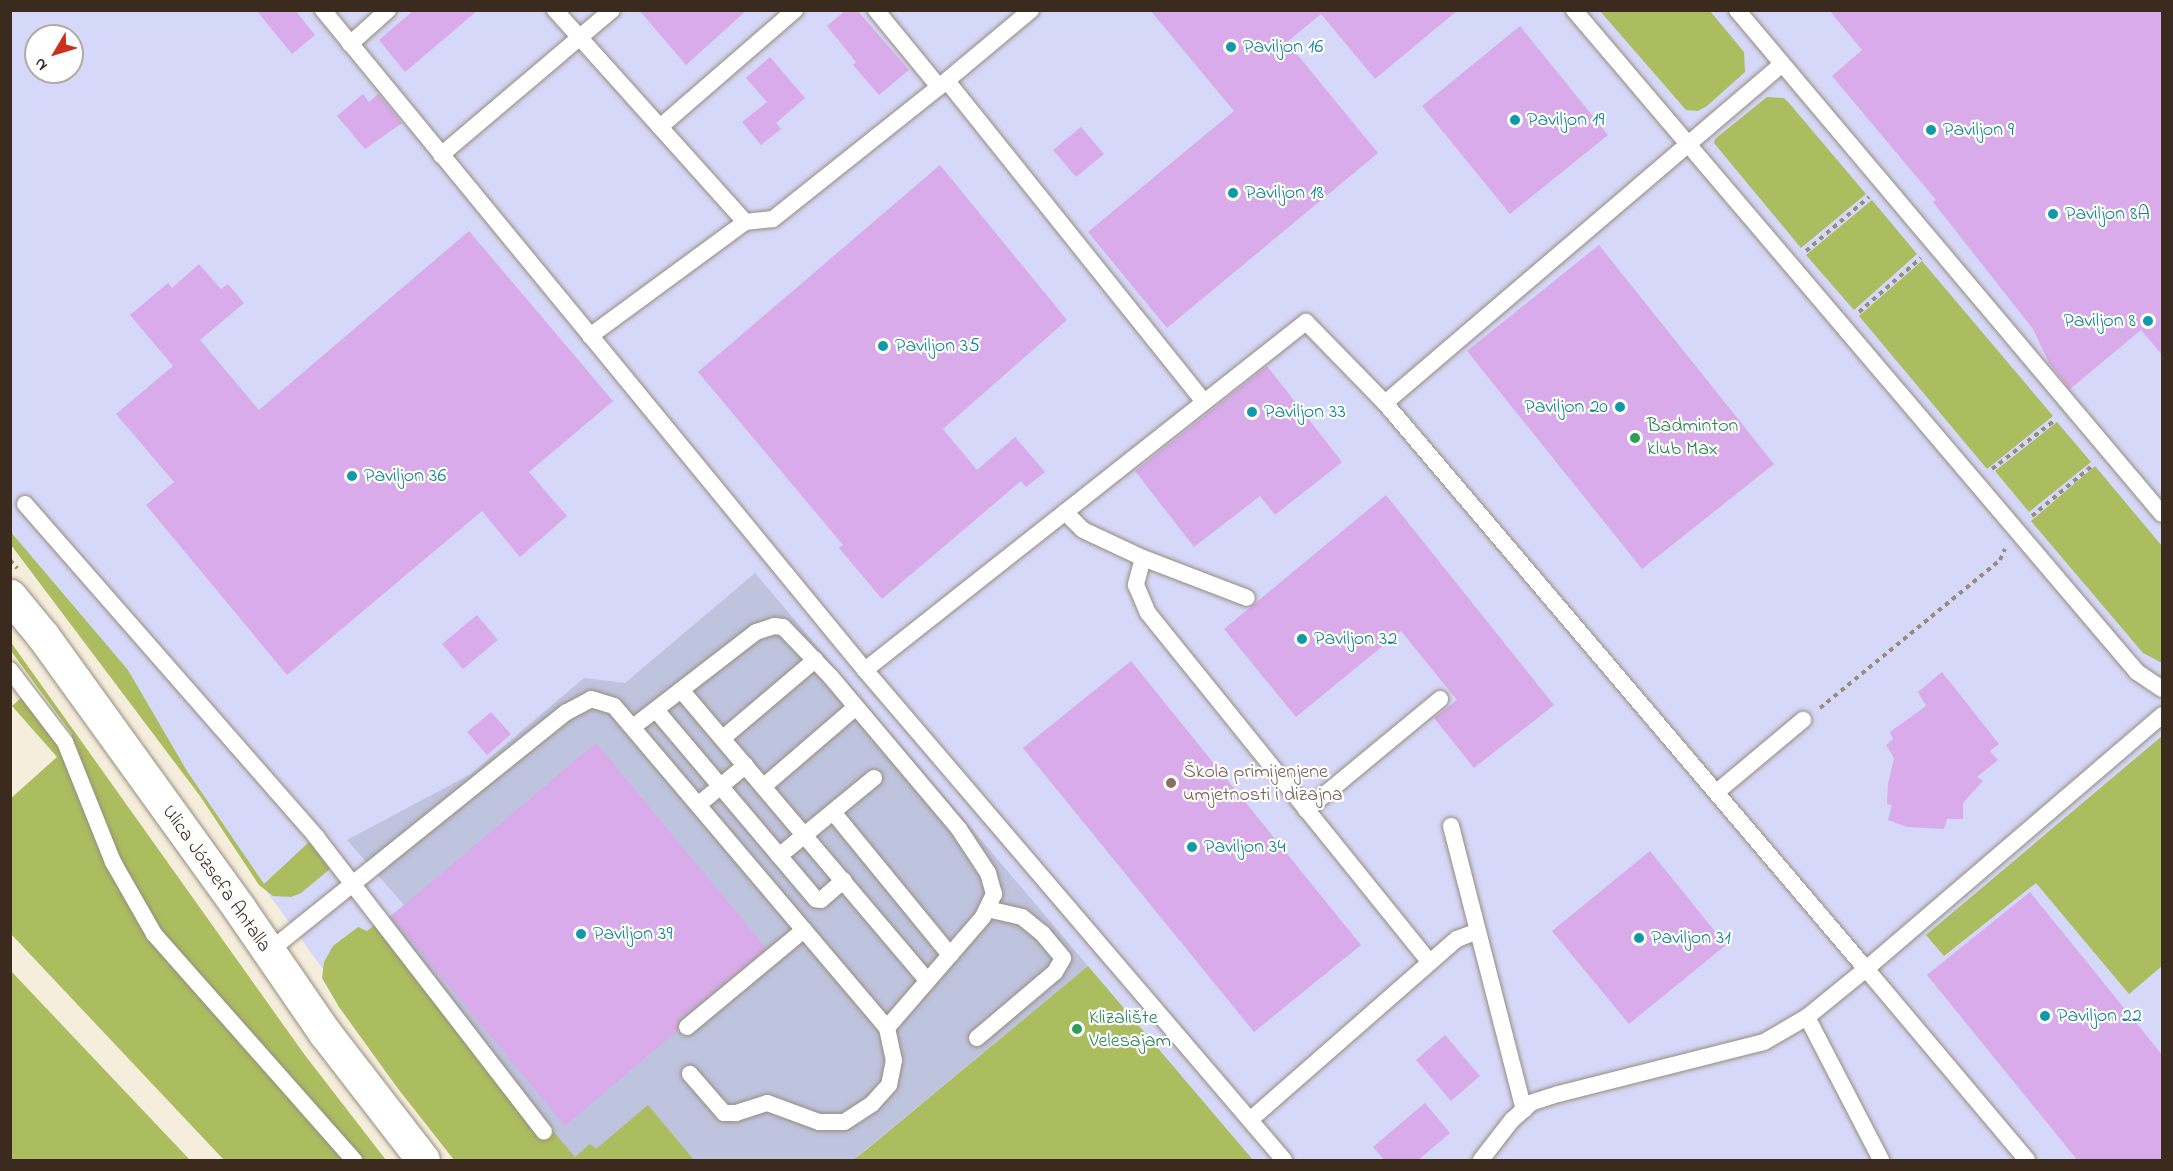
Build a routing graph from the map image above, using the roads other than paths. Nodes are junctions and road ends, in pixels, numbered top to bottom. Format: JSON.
{"nodes":[{"id":1,"x":322,"y":10,"type":"edge"},
{"id":2,"x":388,"y":10,"type":"edge"},
{"id":3,"x":555,"y":10,"type":"edge"},
{"id":4,"x":612,"y":10,"type":"edge"},
{"id":5,"x":795,"y":10,"type":"edge"},
{"id":6,"x":876,"y":10,"type":"edge"},
{"id":7,"x":1031,"y":10,"type":"edge"},
{"id":8,"x":1574,"y":10,"type":"edge"},
{"id":9,"x":1737,"y":10,"type":"edge"},
{"id":10,"x":579,"y":38,"type":"junction"},
{"id":11,"x":350,"y":44,"type":"junction"},
{"id":12,"x":1782,"y":64,"type":"junction"},
{"id":13,"x":943,"y":84,"type":"junction"},
{"id":14,"x":660,"y":127,"type":"junction"},
{"id":15,"x":1688,"y":145,"type":"junction"},
{"id":16,"x":441,"y":154,"type":"junction"},
{"id":17,"x":745,"y":222,"type":"junction"},
{"id":18,"x":590,"y":336,"type":"junction"},
{"id":19,"x":1204,"y":402,"type":"junction"},
{"id":20,"x":1385,"y":403,"type":"junction"},
{"id":21,"x":25,"y":504,"type":"dead end"},
{"id":22,"x":1065,"y":512,"type":"junction"},
{"id":23,"x":2163,"y":514,"type":"edge"},
{"id":24,"x":1143,"y":558,"type":"junction"},
{"id":25,"x":10,"y":596,"type":"edge"},
{"id":26,"x":1247,"y":598,"type":"dead end"},
{"id":27,"x":815,"y":660,"type":"junction"},
{"id":28,"x":10,"y":670,"type":"edge"},
{"id":29,"x":865,"y":670,"type":"junction"},
{"id":30,"x":2163,"y":689,"type":"edge"},
{"id":31,"x":681,"y":690,"type":"junction"},
{"id":32,"x":1440,"y":699,"type":"dead end"},
{"id":33,"x":856,"y":707,"type":"junction"},
{"id":34,"x":656,"y":710,"type":"junction"},
{"id":35,"x":2163,"y":716,"type":"edge"},
{"id":36,"x":1803,"y":720,"type":"road end"},
{"id":37,"x":633,"y":728,"type":"junction"},
{"id":38,"x":723,"y":738,"type":"junction"},
{"id":39,"x":746,"y":765,"type":"junction"},
{"id":40,"x":874,"y":778,"type":"dead end"},
{"id":41,"x":720,"y":785,"type":"junction"},
{"id":42,"x":764,"y":786,"type":"junction"},
{"id":43,"x":1718,"y":791,"type":"junction"},
{"id":44,"x":698,"y":805,"type":"junction"},
{"id":45,"x":1306,"y":810,"type":"junction"},
{"id":46,"x":833,"y":812,"type":"junction"},
{"id":47,"x":1451,"y":826,"type":"dead end"},
{"id":48,"x":806,"y":835,"type":"junction"},
{"id":49,"x":779,"y":856,"type":"junction"},
{"id":50,"x":844,"y":880,"type":"junction"},
{"id":51,"x":350,"y":884,"type":"junction"},
{"id":52,"x":987,"y":909,"type":"junction"},
{"id":53,"x":804,"y":930,"type":"junction"},
{"id":54,"x":1478,"y":931,"type":"junction"},
{"id":55,"x":268,"y":952,"type":"junction"},
{"id":56,"x":950,"y":955,"type":"junction"},
{"id":57,"x":1430,"y":962,"type":"junction"},
{"id":58,"x":1866,"y":969,"type":"junction"},
{"id":59,"x":927,"y":981,"type":"junction"},
{"id":60,"x":1807,"y":1017,"type":"junction"},
{"id":61,"x":687,"y":1027,"type":"dead end"},
{"id":62,"x":887,"y":1028,"type":"junction"},
{"id":63,"x":977,"y":1038,"type":"dead end"},
{"id":64,"x":690,"y":1074,"type":"dead end"},
{"id":65,"x":1524,"y":1110,"type":"junction"},
{"id":66,"x":1250,"y":1120,"type":"junction"},
{"id":67,"x":544,"y":1132,"type":"dead end"},
{"id":68,"x":354,"y":1161,"type":"edge"},
{"id":69,"x":423,"y":1161,"type":"edge"},
{"id":70,"x":1284,"y":1161,"type":"edge"},
{"id":71,"x":1481,"y":1161,"type":"edge"},
{"id":72,"x":1881,"y":1161,"type":"edge"},
{"id":73,"x":2027,"y":1161,"type":"edge"}],
"edges":[{"from":1,"to":11,"type":"lane"},
{"from":2,"to":11,"type":"lane"},
{"from":3,"to":10,"type":"lane"},
{"from":4,"to":10,"type":"lane"},
{"from":5,"to":14,"type":"lane"},
{"from":6,"to":13,"type":"lane"},
{"from":7,"to":13,"type":"lane"},
{"from":8,"to":15,"type":"lane"},
{"from":9,"to":12,"type":"lane"},
{"from":10,"to":14,"type":"lane"},
{"from":10,"to":16,"type":"lane"},
{"from":11,"to":16,"type":"lane"},
{"from":12,"to":15,"type":"lane"},
{"from":12,"to":23,"type":"lane"},
{"from":13,"to":17,"type":"lane"},
{"from":13,"to":19,"type":"lane"},
{"from":14,"to":17,"type":"lane"},
{"from":15,"to":20,"type":"lane"},
{"from":15,"to":30,"type":"lane"},
{"from":16,"to":18,"type":"lane"},
{"from":17,"to":18,"type":"lane"},
{"from":18,"to":29,"type":"lane"},
{"from":19,"to":20,"type":"lane"},
{"from":19,"to":22,"type":"lane"},
{"from":20,"to":43,"type":"lane"},
{"from":21,"to":51,"type":"lane"},
{"from":22,"to":24,"type":"lane"},
{"from":22,"to":29,"type":"lane"},
{"from":24,"to":26,"type":"lane"},
{"from":24,"to":45,"type":"lane"},
{"from":25,"to":55,"type":"street","name":"Ulica Józsefa Antalla"},
{"from":27,"to":31,"type":"lane"},
{"from":27,"to":33,"type":"lane"},
{"from":27,"to":38,"type":"lane"},
{"from":28,"to":68,"type":"lane"},
{"from":29,"to":66,"type":"lane"},
{"from":31,"to":34,"type":"lane"},
{"from":31,"to":38,"type":"lane"},
{"from":32,"to":45,"type":"lane"},
{"from":33,"to":42,"type":"lane"},
{"from":33,"to":52,"type":"lane"},
{"from":34,"to":37,"type":"lane"},
{"from":34,"to":41,"type":"lane"},
{"from":35,"to":58,"type":"lane"},
{"from":36,"to":43,"type":"lane"},
{"from":37,"to":44,"type":"lane"},
{"from":37,"to":51,"type":"lane"},
{"from":38,"to":39,"type":"lane"},
{"from":39,"to":41,"type":"lane"},
{"from":39,"to":42,"type":"lane"},
{"from":40,"to":46,"type":"lane"},
{"from":41,"to":44,"type":"lane"},
{"from":41,"to":49,"type":"lane"},
{"from":42,"to":48,"type":"lane"},
{"from":43,"to":58,"type":"lane"},
{"from":44,"to":53,"type":"lane"},
{"from":45,"to":57,"type":"lane"},
{"from":46,"to":48,"type":"lane"},
{"from":46,"to":56,"type":"lane"},
{"from":47,"to":54,"type":"lane"},
{"from":48,"to":49,"type":"lane"},
{"from":48,"to":50,"type":"lane"},
{"from":49,"to":50,"type":"lane"},
{"from":50,"to":59,"type":"lane"},
{"from":51,"to":55,"type":"lane"},
{"from":51,"to":67,"type":"lane"},
{"from":52,"to":56,"type":"lane"},
{"from":52,"to":63,"type":"lane"},
{"from":53,"to":61,"type":"lane"},
{"from":53,"to":62,"type":"lane"},
{"from":54,"to":57,"type":"lane"},
{"from":54,"to":65,"type":"lane"},
{"from":55,"to":69,"type":"street","name":"Ulica Józsefa Antalla"},
{"from":56,"to":59,"type":"lane"},
{"from":57,"to":66,"type":"lane"},
{"from":58,"to":60,"type":"lane"},
{"from":58,"to":73,"type":"lane"},
{"from":59,"to":62,"type":"lane"},
{"from":60,"to":65,"type":"lane"},
{"from":60,"to":72,"type":"lane"},
{"from":62,"to":64,"type":"lane"},
{"from":65,"to":71,"type":"lane"},
{"from":66,"to":70,"type":"lane"}]}
